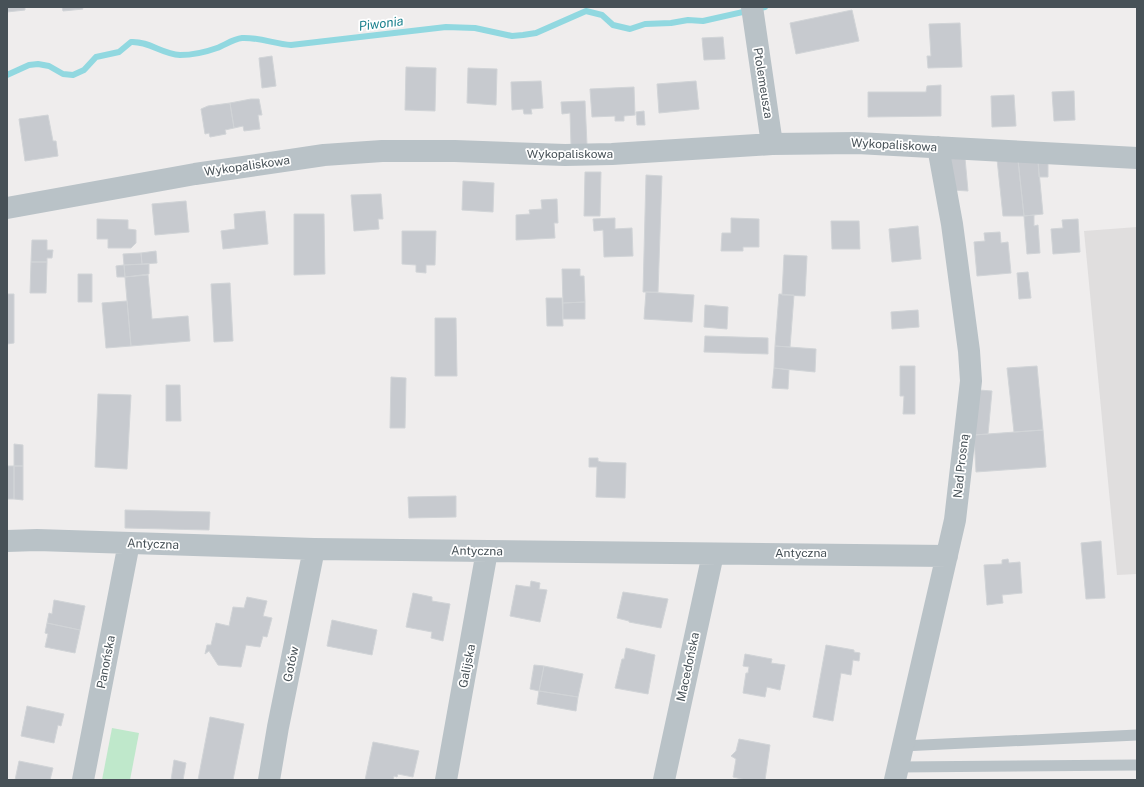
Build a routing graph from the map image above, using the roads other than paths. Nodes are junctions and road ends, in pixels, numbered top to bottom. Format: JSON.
{"nodes":[{"id":1,"x":753,"y":14,"type":"edge"},
{"id":2,"x":772,"y":144,"type":"junction"},
{"id":3,"x":938,"y":147,"type":"junction"},
{"id":4,"x":1137,"y":158,"type":"edge"},
{"id":5,"x":7,"y":208,"type":"edge"},
{"id":6,"x":7,"y":541,"type":"edge"},
{"id":7,"x":129,"y":543,"type":"junction"},
{"id":8,"x":314,"y":549,"type":"junction"},
{"id":9,"x":487,"y":551,"type":"junction"},
{"id":10,"x":713,"y":554,"type":"junction"},
{"id":11,"x":947,"y":556,"type":"junction"},
{"id":12,"x":1137,"y":736,"type":"edge"},
{"id":13,"x":899,"y":764,"type":"edge"},
{"id":14,"x":1137,"y":765,"type":"edge"},
{"id":15,"x":83,"y":780,"type":"edge"},
{"id":16,"x":269,"y":780,"type":"edge"},
{"id":17,"x":446,"y":780,"type":"edge"},
{"id":18,"x":664,"y":780,"type":"edge"}],
"edges":[{"from":1,"to":2,"type":"street","name":"Ptolemeusza"},
{"from":2,"to":3,"type":"street","name":"Wykopaliskowa"},
{"from":2,"to":5,"type":"street","name":"Wykopaliskowa"},
{"from":3,"to":4,"type":"street","name":"Wykopaliskowa"},
{"from":3,"to":11,"type":"street","name":"Nad Prosną"},
{"from":6,"to":7,"type":"street","name":"Antyczna"},
{"from":7,"to":8,"type":"street","name":"Antyczna"},
{"from":7,"to":15,"type":"street","name":"Panońska"},
{"from":8,"to":9,"type":"street","name":"Antyczna"},
{"from":8,"to":16,"type":"street","name":"Gotów"},
{"from":9,"to":10,"type":"street","name":"Antyczna"},
{"from":9,"to":17,"type":"street","name":"Galijska"},
{"from":10,"to":11,"type":"street","name":"Antyczna"},
{"from":10,"to":18,"type":"street","name":"Macedońska"},
{"from":11,"to":13,"type":"street","name":"Nad Prosną"},
{"from":12,"to":13,"type":"lane"},
{"from":13,"to":14,"type":"lane"}]}
